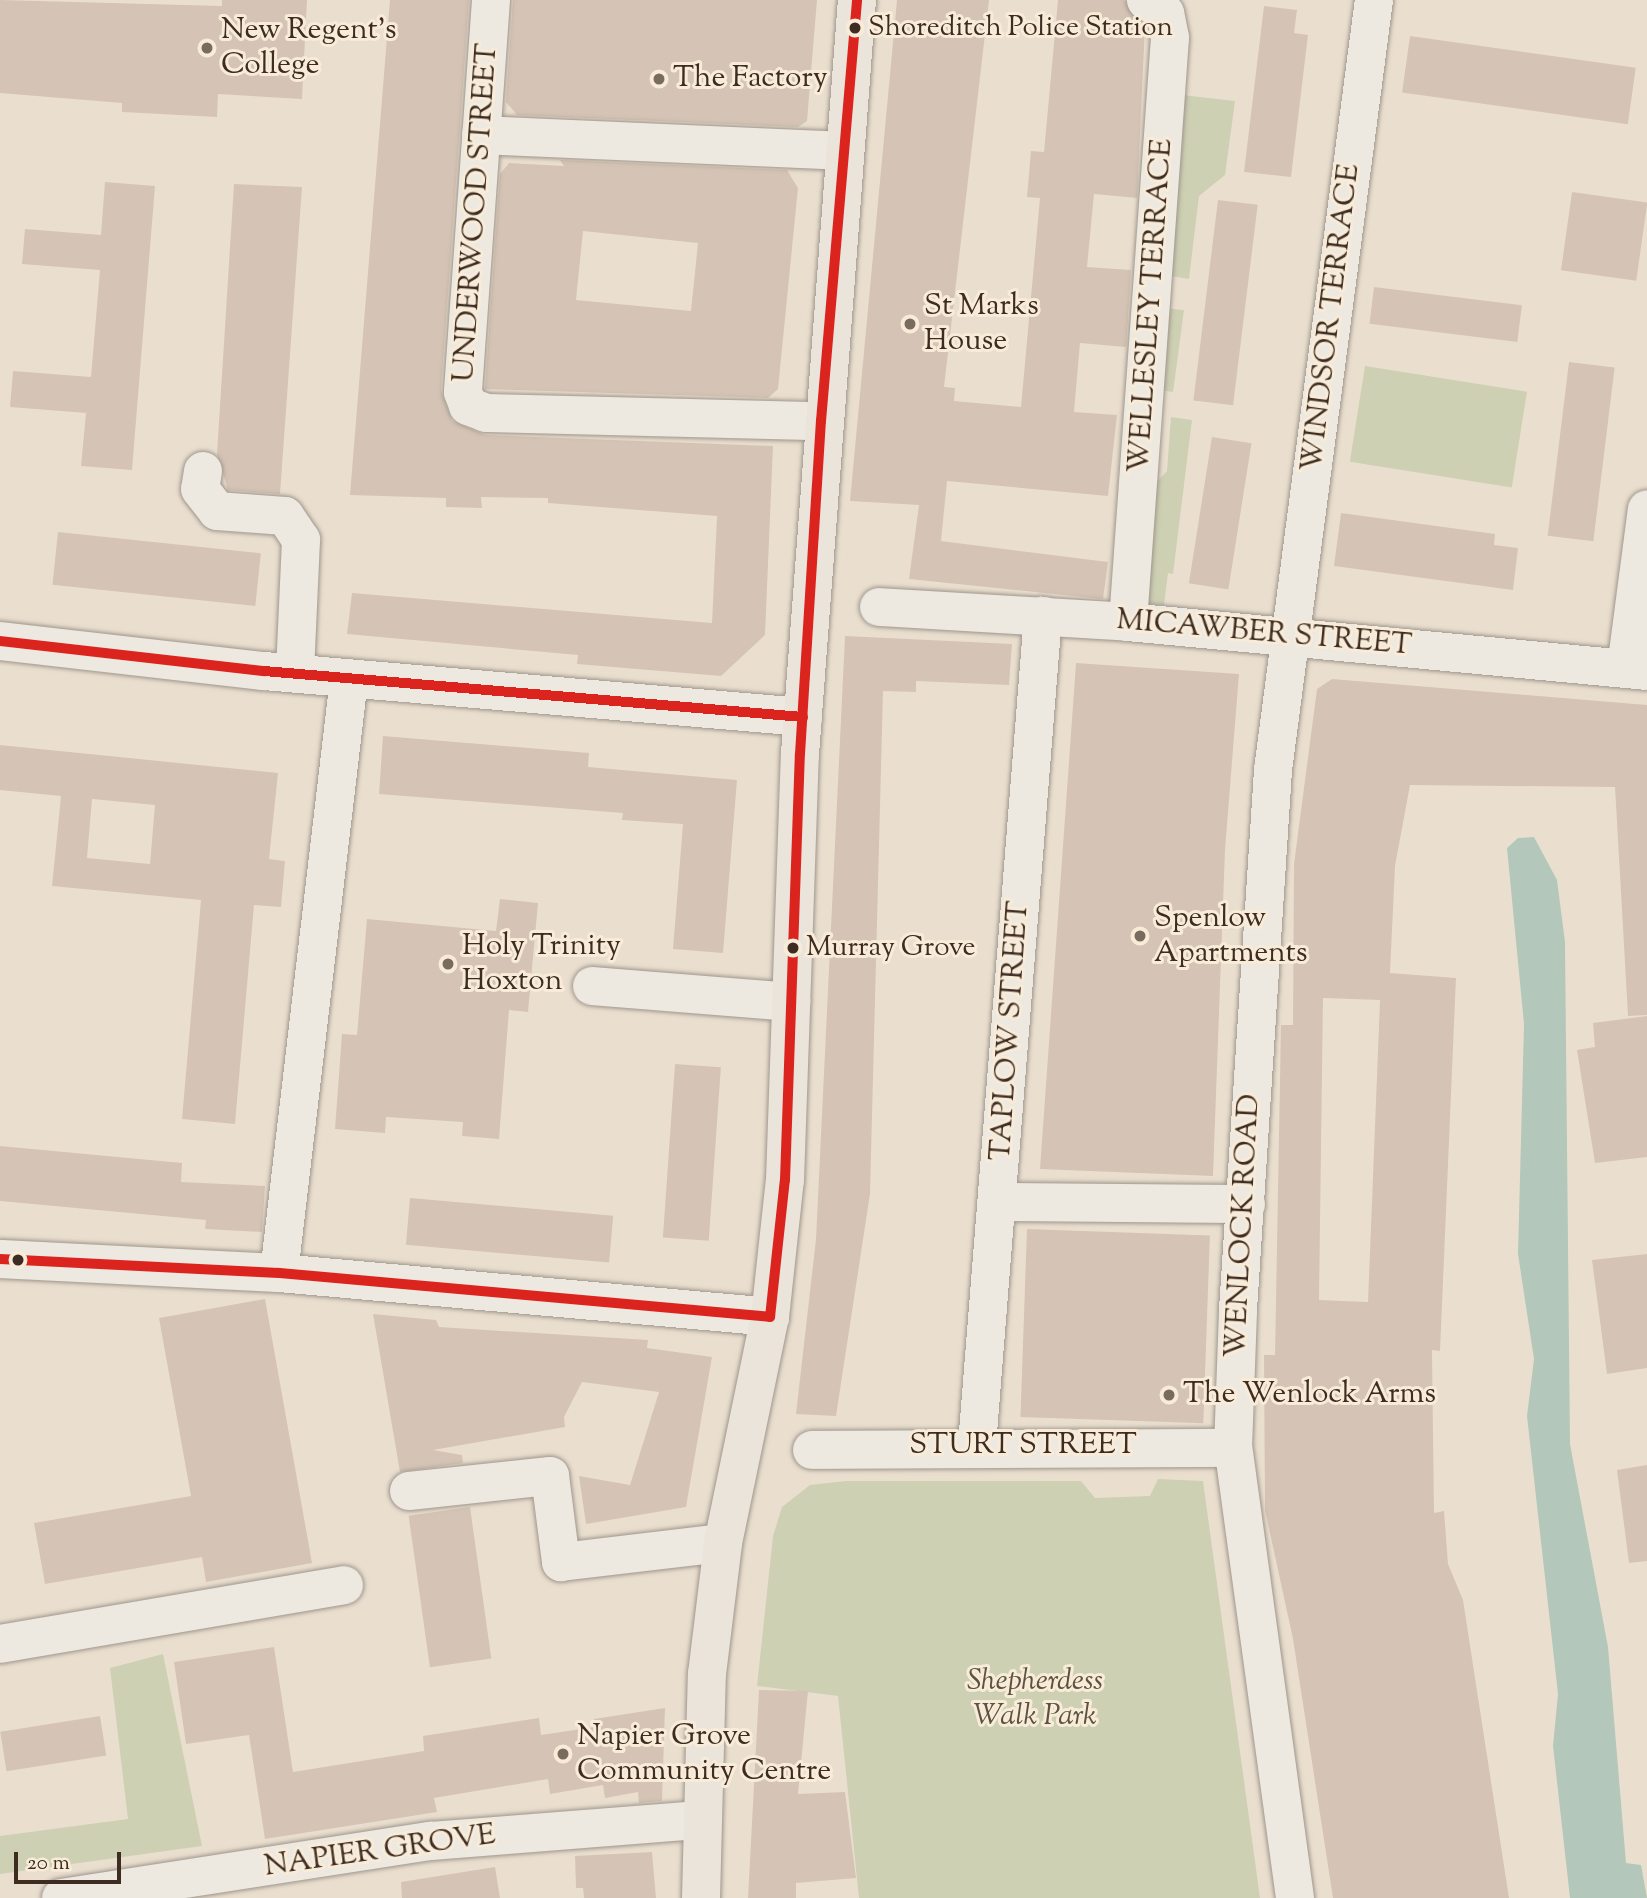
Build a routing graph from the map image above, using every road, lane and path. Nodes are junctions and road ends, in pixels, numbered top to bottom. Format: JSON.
{"nodes":[{"id":1,"x":491,"y":0,"type":"edge"},
{"id":2,"x":856,"y":0,"type":"edge"},
{"id":3,"x":1146,"y":0,"type":"edge"},
{"id":4,"x":1374,"y":0,"type":"edge"},
{"id":5,"x":481,"y":135,"type":"junction"},
{"id":6,"x":845,"y":151,"type":"junction"},
{"id":7,"x":821,"y":421,"type":"junction"},
{"id":8,"x":203,"y":471,"type":"dead end"},
{"id":9,"x":1647,"y":509,"type":"edge"},
{"id":10,"x":879,"y":607,"type":"dead end"},
{"id":11,"x":1043,"y":616,"type":"junction"},
{"id":12,"x":1128,"y":622,"type":"junction"},
{"id":13,"x":1293,"y":636,"type":"junction"},
{"id":14,"x":0,"y":640,"type":"edge"},
{"id":15,"x":1636,"y":669,"type":"edge"},
{"id":16,"x":295,"y":673,"type":"junction"},
{"id":17,"x":349,"y":679,"type":"junction"},
{"id":18,"x":803,"y":717,"type":"junction"},
{"id":19,"x":592,"y":986,"type":"dead end"},
{"id":20,"x":791,"y":1002,"type":"junction"},
{"id":21,"x":998,"y":1202,"type":"junction"},
{"id":22,"x":1246,"y":1204,"type":"junction"},
{"id":23,"x":0,"y":1259,"type":"edge"},
{"id":24,"x":279,"y":1273,"type":"junction"},
{"id":25,"x":770,"y":1317,"type":"junction"},
{"id":26,"x":977,"y":1445,"type":"junction"},
{"id":27,"x":1233,"y":1448,"type":"junction"},
{"id":28,"x":812,"y":1450,"type":"dead end"},
{"id":29,"x":409,"y":1491,"type":"dead end"},
{"id":30,"x":723,"y":1542,"type":"junction"},
{"id":31,"x":344,"y":1585,"type":"dead end"},
{"id":32,"x":0,"y":1644,"type":"edge"},
{"id":33,"x":700,"y":1819,"type":"junction"},
{"id":34,"x":159,"y":1891,"type":"edge"},
{"id":35,"x":61,"y":1898,"type":"edge"},
{"id":36,"x":701,"y":1898,"type":"edge"},
{"id":37,"x":1295,"y":1898,"type":"edge"}],
"edges":[{"from":1,"to":5,"type":"street","name":"UNDERWOOD STREET"},
{"from":2,"to":6,"type":"main road"},
{"from":3,"to":12,"type":"street","name":"WELLESLEY TERRACE"},
{"from":4,"to":13,"type":"street","name":"WINDSOR TERRACE"},
{"from":5,"to":6,"type":"street"},
{"from":5,"to":7,"type":"street","name":"UNDERWOOD STREET"},
{"from":6,"to":7,"type":"main road"},
{"from":7,"to":18,"type":"main road"},
{"from":8,"to":16,"type":"street"},
{"from":9,"to":15,"type":"street"},
{"from":10,"to":11,"type":"street","name":"MICAWBER STREET"},
{"from":11,"to":12,"type":"street","name":"MICAWBER STREET"},
{"from":11,"to":21,"type":"street","name":"TAPLOW STREET"},
{"from":12,"to":13,"type":"street","name":"MICAWBER STREET"},
{"from":13,"to":15,"type":"street","name":"MICAWBER STREET"},
{"from":13,"to":22,"type":"street","name":"WENLOCK ROAD"},
{"from":14,"to":16,"type":"street"},
{"from":16,"to":17,"type":"street"},
{"from":17,"to":18,"type":"street"},
{"from":17,"to":24,"type":"street"},
{"from":18,"to":20,"type":"main road"},
{"from":19,"to":20,"type":"street"},
{"from":20,"to":25,"type":"main road"},
{"from":21,"to":22,"type":"street"},
{"from":21,"to":26,"type":"street","name":"TAPLOW STREET"},
{"from":22,"to":27,"type":"street","name":"WENLOCK ROAD"},
{"from":23,"to":24,"type":"street"},
{"from":24,"to":25,"type":"street"},
{"from":25,"to":30,"type":"main road"},
{"from":26,"to":27,"type":"street","name":"STURT STREET"},
{"from":26,"to":28,"type":"street","name":"STURT STREET"},
{"from":27,"to":37,"type":"street","name":"WENLOCK ROAD"},
{"from":29,"to":30,"type":"street"},
{"from":30,"to":33,"type":"main road"},
{"from":31,"to":32,"type":"street"},
{"from":33,"to":34,"type":"street","name":"NAPIER GROVE"},
{"from":33,"to":36,"type":"main road"},
{"from":34,"to":35,"type":"street","name":"NAPIER GROVE"}]}
